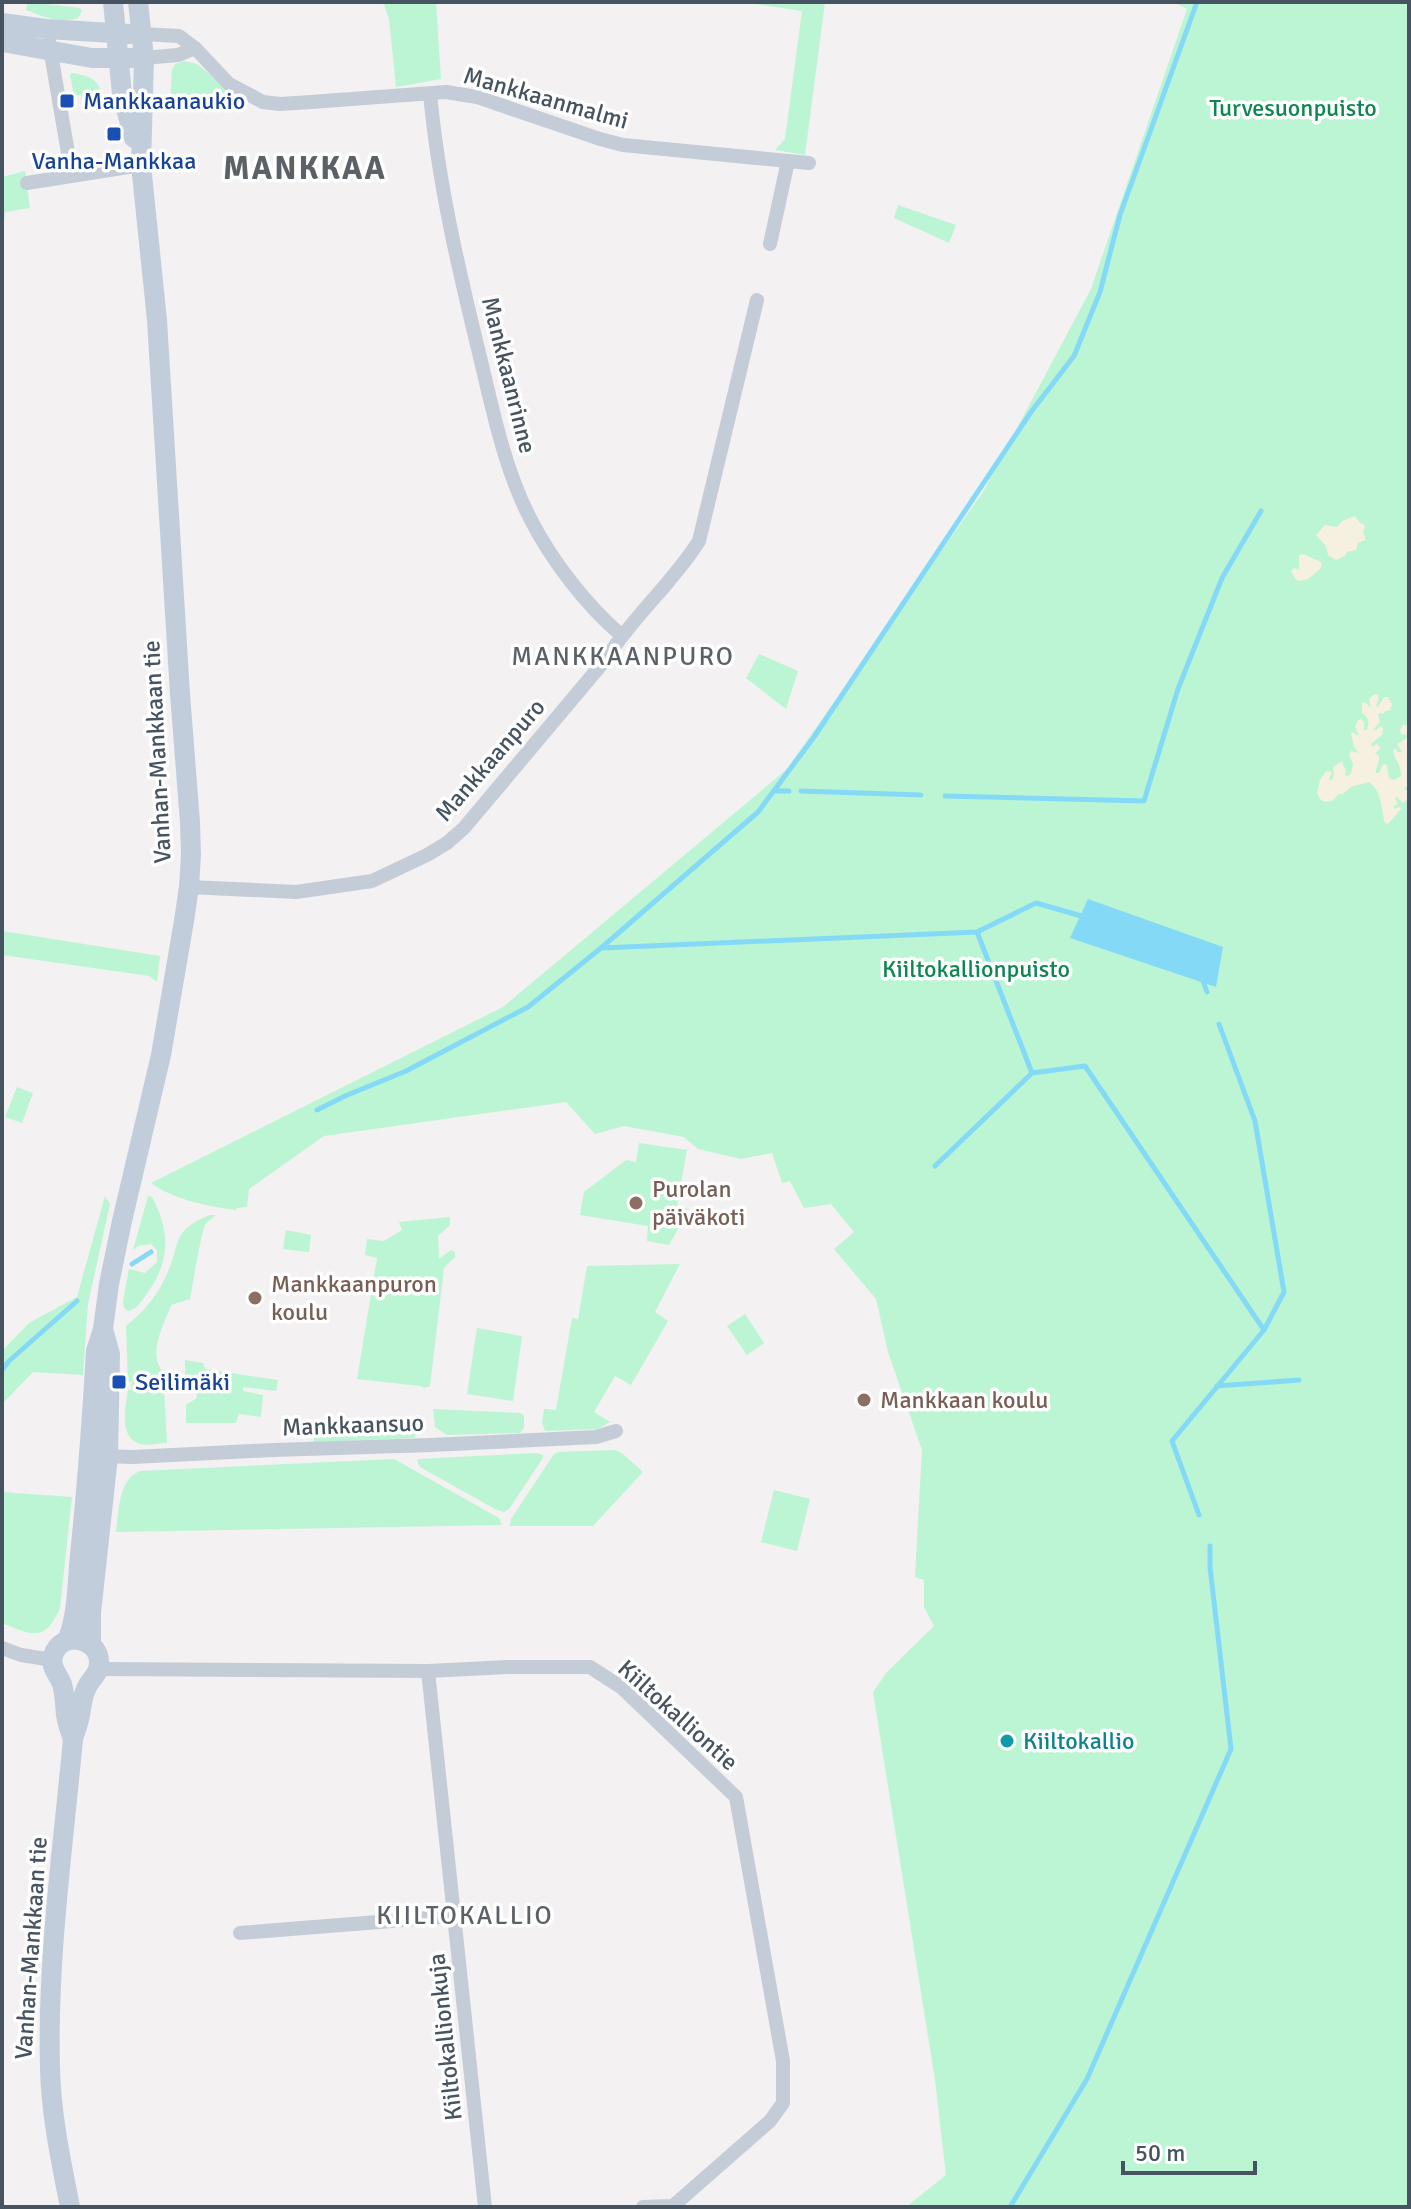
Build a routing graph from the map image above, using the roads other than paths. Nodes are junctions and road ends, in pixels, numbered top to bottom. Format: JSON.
{"nodes":[{"id":1,"x":113,"y":2,"type":"edge"},
{"id":2,"x":138,"y":2,"type":"edge"},
{"id":3,"x":2,"y":23,"type":"edge"},
{"id":4,"x":46,"y":29,"type":"junction"},
{"id":5,"x":116,"y":33,"type":"junction"},
{"id":6,"x":142,"y":34,"type":"junction"},
{"id":7,"x":2,"y":42,"type":"edge"},
{"id":8,"x":195,"y":48,"type":"junction"},
{"id":9,"x":50,"y":50,"type":"junction"},
{"id":10,"x":119,"y":58,"type":"junction"},
{"id":11,"x":144,"y":58,"type":"junction"},
{"id":12,"x":430,"y":93,"type":"junction"},
{"id":13,"x":788,"y":161,"type":"junction"},
{"id":14,"x":809,"y":163,"type":"dead end"},
{"id":15,"x":141,"y":165,"type":"junction"},
{"id":16,"x":72,"y":176,"type":"junction"},
{"id":17,"x":27,"y":183,"type":"dead end"},
{"id":18,"x":770,"y":244,"type":"dead end"},
{"id":19,"x":757,"y":300,"type":"dead end"},
{"id":20,"x":621,"y":635,"type":"junction"},
{"id":21,"x":189,"y":887,"type":"junction"},
{"id":22,"x":616,"y":1431,"type":"dead end"},
{"id":23,"x":99,"y":1456,"type":"junction"},
{"id":24,"x":67,"y":1641,"type":"junction"},
{"id":25,"x":91,"y":1644,"type":"junction"},
{"id":26,"x":2,"y":1648,"type":"edge"},
{"id":27,"x":57,"y":1670,"type":"junction"},
{"id":28,"x":428,"y":1671,"type":"junction"},
{"id":29,"x":94,"y":1676,"type":"junction"},
{"id":30,"x":73,"y":1739,"type":"junction"},
{"id":31,"x":454,"y":1916,"type":"junction"},
{"id":32,"x":240,"y":1933,"type":"dead end"},
{"id":33,"x":70,"y":2207,"type":"edge"},
{"id":34,"x":485,"y":2207,"type":"edge"},
{"id":35,"x":643,"y":2207,"type":"edge"}],
"edges":[{"from":1,"to":5,"type":"main road","name":"Vanhan-Mankkaan tie"},
{"from":2,"to":6,"type":"main road","name":"Vanhan-Mankkaan tie"},
{"from":3,"to":4,"type":"main road"},
{"from":4,"to":5,"type":"main road"},
{"from":4,"to":9,"type":"street"},
{"from":5,"to":6,"type":"main road"},
{"from":5,"to":10,"type":"main road","name":"Vanhan-Mankkaan tie"},
{"from":6,"to":8,"type":"street","name":"Mankkaanmalmi"},
{"from":6,"to":11,"type":"main road","name":"Vanhan-Mankkaan tie"},
{"from":7,"to":9,"type":"main road"},
{"from":8,"to":11,"type":"street"},
{"from":8,"to":12,"type":"street","name":"Mankkaanmalmi"},
{"from":9,"to":10,"type":"main road"},
{"from":9,"to":16,"type":"street"},
{"from":10,"to":11,"type":"main road"},
{"from":10,"to":15,"type":"main road","name":"Vanhan-Mankkaan tie"},
{"from":11,"to":15,"type":"main road","name":"Vanhan-Mankkaan tie"},
{"from":12,"to":13,"type":"street","name":"Mankkaanmalmi"},
{"from":12,"to":20,"type":"street","name":"Mankkaanrinne"},
{"from":13,"to":14,"type":"street","name":"Mankkaanmalmi"},
{"from":13,"to":18,"type":"street"},
{"from":15,"to":16,"type":"street"},
{"from":15,"to":21,"type":"main road","name":"Vanhan-Mankkaan tie"},
{"from":16,"to":17,"type":"street"},
{"from":19,"to":20,"type":"street","name":"Mankkaanpuro"},
{"from":20,"to":21,"type":"street","name":"Mankkaanpuro"},
{"from":21,"to":23,"type":"main road","name":"Vanhan-Mankkaan tie"},
{"from":22,"to":23,"type":"street","name":"Mankkaansuo"},
{"from":23,"to":24,"type":"main road","name":"Vanhan-Mankkaan tie"},
{"from":23,"to":25,"type":"main road","name":"Vanhan-Mankkaan tie"},
{"from":24,"to":25,"type":"main road"},
{"from":24,"to":27,"type":"main road"},
{"from":25,"to":29,"type":"main road"},
{"from":26,"to":27,"type":"street"},
{"from":27,"to":29,"type":"main road"},
{"from":27,"to":30,"type":"main road","name":"Vanhan-Mankkaan tie"},
{"from":28,"to":29,"type":"street","name":"Kiiltokalliontie"},
{"from":28,"to":31,"type":"street","name":"Kiiltokallionkuja"},
{"from":28,"to":35,"type":"street","name":"Kiiltokalliontie"},
{"from":29,"to":30,"type":"main road","name":"Vanhan-Mankkaan tie"},
{"from":30,"to":33,"type":"main road","name":"Vanhan-Mankkaan tie"},
{"from":31,"to":32,"type":"street"},
{"from":31,"to":34,"type":"street","name":"Kiiltokallionkuja"}]}
